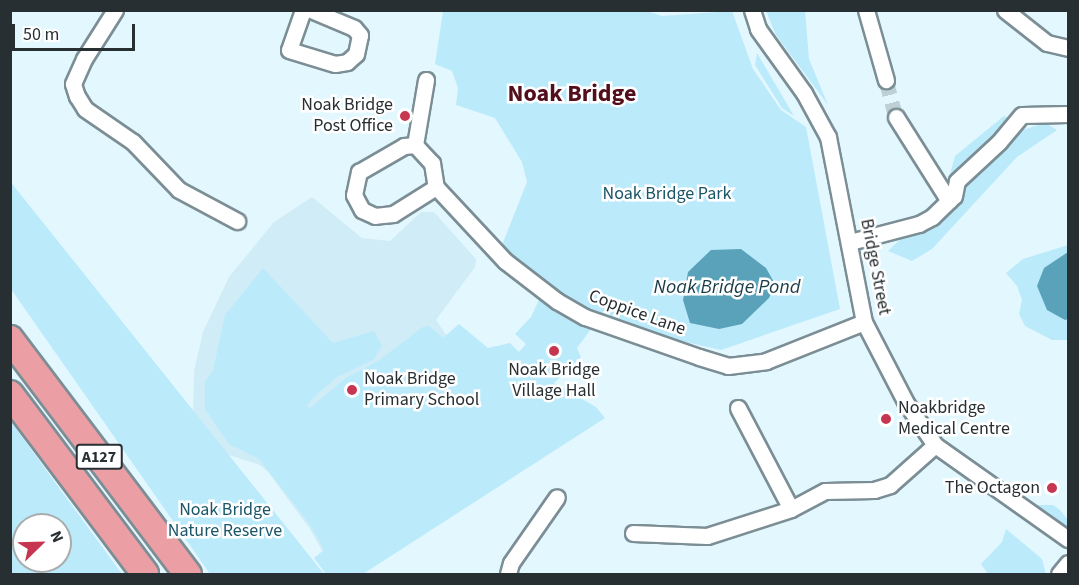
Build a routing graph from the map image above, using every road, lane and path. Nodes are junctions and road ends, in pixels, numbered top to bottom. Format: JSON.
{"nodes":[{"id":1,"x":115,"y":10,"type":"edge"},
{"id":2,"x":303,"y":10,"type":"edge"},
{"id":3,"x":311,"y":10,"type":"edge"},
{"id":4,"x":752,"y":10,"type":"edge"},
{"id":5,"x":866,"y":10,"type":"edge"},
{"id":6,"x":1005,"y":10,"type":"edge"},
{"id":7,"x":1068,"y":48,"type":"edge"},
{"id":8,"x":426,"y":80,"type":"dead end"},
{"id":9,"x":886,"y":80,"type":"tunnel mouth"},
{"id":10,"x":1068,"y":114,"type":"edge"},
{"id":11,"x":896,"y":117,"type":"tunnel mouth"},
{"id":12,"x":415,"y":145,"type":"junction"},
{"id":13,"x":435,"y":187,"type":"junction"},
{"id":14,"x":949,"y":201,"type":"junction"},
{"id":15,"x":237,"y":221,"type":"dead end"},
{"id":16,"x":850,"y":242,"type":"junction"},
{"id":17,"x":10,"y":316,"type":"edge"},
{"id":18,"x":864,"y":322,"type":"junction"},
{"id":19,"x":10,"y":339,"type":"edge"},
{"id":20,"x":10,"y":394,"type":"edge"},
{"id":21,"x":738,"y":408,"type":"dead end"},
{"id":22,"x":935,"y":446,"type":"junction"},
{"id":23,"x":98,"y":456,"type":"junction"},
{"id":24,"x":557,"y":497,"type":"dead end"},
{"id":25,"x":791,"y":509,"type":"junction"},
{"id":26,"x":633,"y":533,"type":"dead end"},
{"id":27,"x":1068,"y":539,"type":"edge"},
{"id":28,"x":1068,"y":563,"type":"edge"},
{"id":29,"x":146,"y":574,"type":"edge"},
{"id":30,"x":188,"y":574,"type":"edge"},
{"id":31,"x":507,"y":574,"type":"edge"},
{"id":32,"x":1059,"y":574,"type":"edge"}],
"edges":[{"from":1,"to":15,"type":"street"},
{"from":2,"to":3,"type":"street"},
{"from":4,"to":16,"type":"street","name":"Bridge Street"},
{"from":5,"to":9,"type":"street"},
{"from":6,"to":7,"type":"street"},
{"from":8,"to":12,"type":"street"},
{"from":10,"to":14,"type":"street"},
{"from":11,"to":14,"type":"street"},
{"from":12,"to":13,"type":"street","name":"Coppice Lane"},
{"from":12,"to":13,"type":"street"},
{"from":13,"to":18,"type":"street","name":"Coppice Lane"},
{"from":14,"to":16,"type":"street"},
{"from":16,"to":18,"type":"street","name":"Bridge Street"},
{"from":17,"to":23,"type":"highway"},
{"from":18,"to":22,"type":"street","name":"Bridge Street"},
{"from":19,"to":23,"type":"highway","number":"A127"},
{"from":20,"to":29,"type":"highway","number":"A127"},
{"from":21,"to":25,"type":"street"},
{"from":22,"to":25,"type":"street"},
{"from":22,"to":27,"type":"street","name":"Bridge Street"},
{"from":23,"to":30,"type":"highway","number":"A127"},
{"from":24,"to":31,"type":"street"},
{"from":25,"to":26,"type":"street"},
{"from":28,"to":32,"type":"street"}]}
